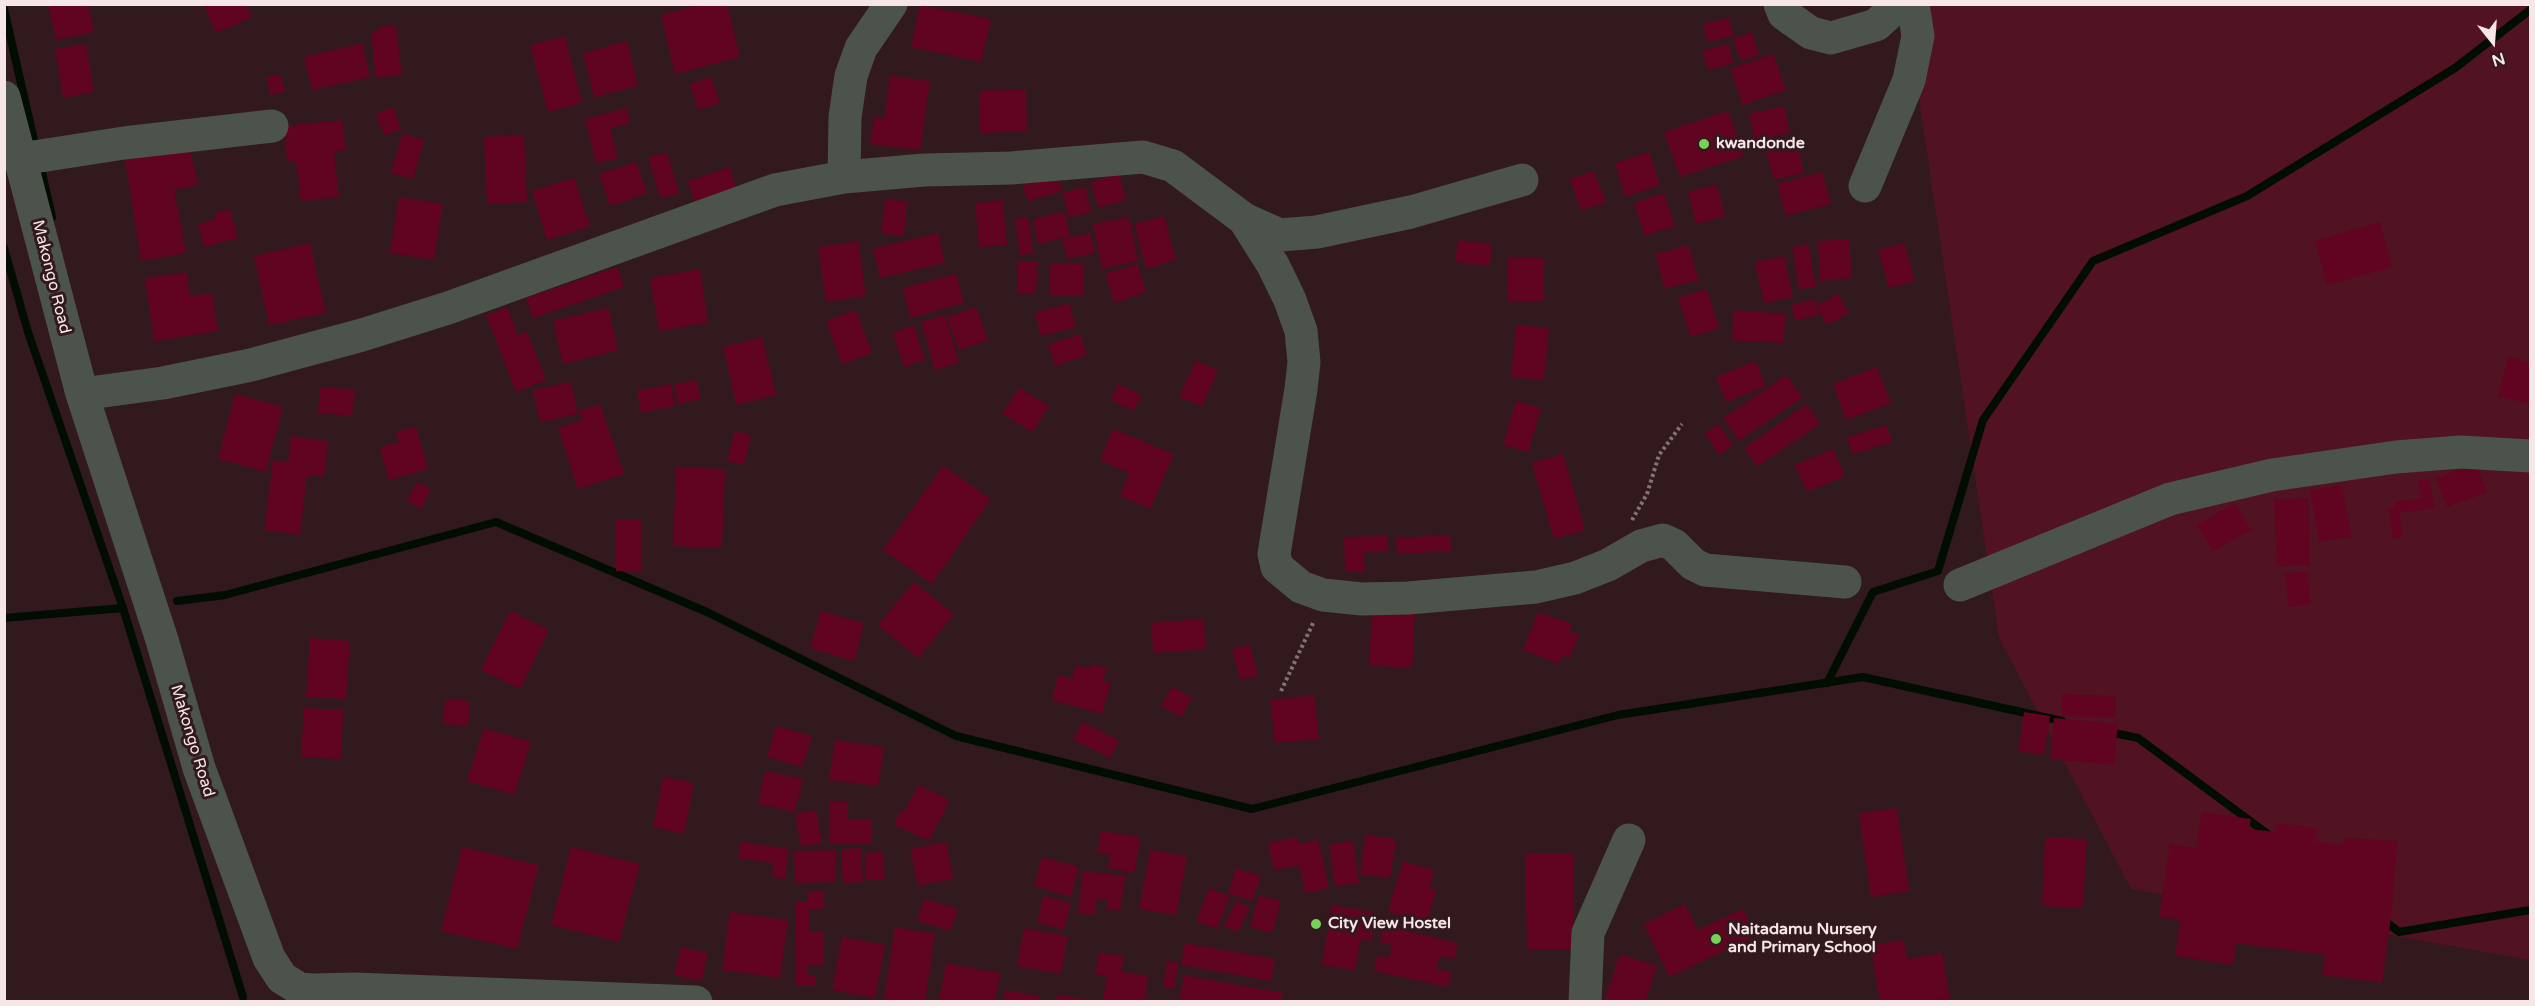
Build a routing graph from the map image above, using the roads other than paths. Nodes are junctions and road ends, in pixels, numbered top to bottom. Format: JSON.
{"nodes":[{"id":1,"x":891,"y":4,"type":"edge"},
{"id":2,"x":1780,"y":4,"type":"edge"},
{"id":3,"x":1899,"y":4,"type":"edge"},
{"id":4,"x":1913,"y":4,"type":"edge"},
{"id":5,"x":4,"y":97,"type":"edge"},
{"id":6,"x":273,"y":126,"type":"dead end"},
{"id":7,"x":21,"y":159,"type":"junction"},
{"id":8,"x":844,"y":177,"type":"junction"},
{"id":9,"x":1522,"y":180,"type":"dead end"},
{"id":10,"x":1865,"y":186,"type":"dead end"},
{"id":11,"x":1244,"y":219,"type":"junction"},
{"id":12,"x":82,"y":394,"type":"junction"},
{"id":13,"x":2530,"y":456,"type":"edge"},
{"id":14,"x":1845,"y":582,"type":"dead end"},
{"id":15,"x":1960,"y":585,"type":"dead end"},
{"id":16,"x":1629,"y":840,"type":"dead end"},
{"id":17,"x":281,"y":990,"type":"edge"},
{"id":18,"x":568,"y":1000,"type":"edge"},
{"id":19,"x":696,"y":1002,"type":"edge"},
{"id":20,"x":1585,"y":1002,"type":"edge"}],
"edges":[{"from":1,"to":8,"type":"street"},
{"from":2,"to":3,"type":"street"},
{"from":4,"to":10,"type":"street"},
{"from":5,"to":7,"type":"street","name":"Makongo Road"},
{"from":6,"to":7,"type":"street"},
{"from":7,"to":12,"type":"street","name":"Makongo Road"},
{"from":8,"to":11,"type":"street"},
{"from":8,"to":12,"type":"street"},
{"from":9,"to":11,"type":"street"},
{"from":11,"to":14,"type":"street"},
{"from":12,"to":17,"type":"street","name":"Makongo Road"},
{"from":13,"to":15,"type":"street"},
{"from":16,"to":20,"type":"street"},
{"from":17,"to":18,"type":"street","name":"Makongo Road"},
{"from":18,"to":19,"type":"street","name":"Makongo Road"}]}
